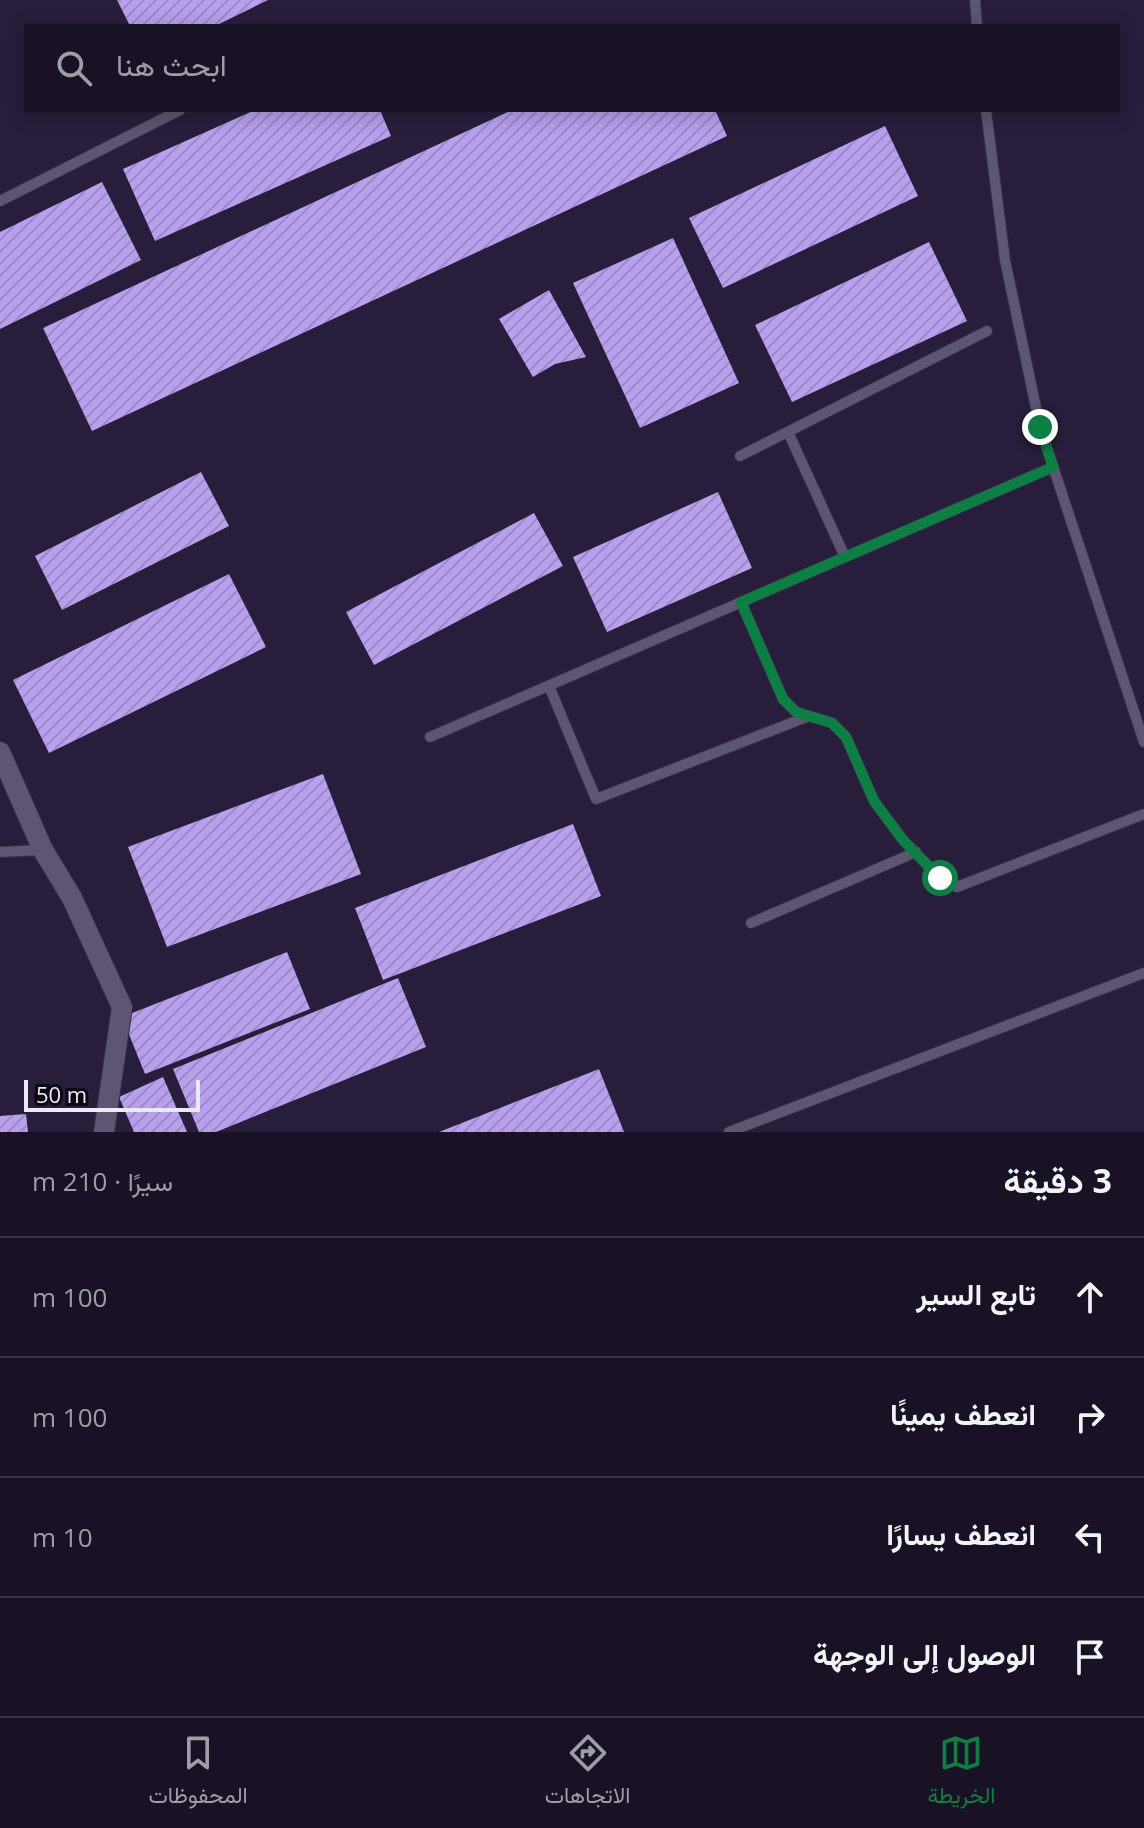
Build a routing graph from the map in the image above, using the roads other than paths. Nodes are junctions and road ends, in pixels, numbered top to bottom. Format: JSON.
{"nodes":[{"id":1,"x":975,"y":0,"type":"edge"},
{"id":2,"x":977,"y":24,"type":"edge"},
{"id":3,"x":176,"y":112,"type":"edge"},
{"id":4,"x":986,"y":112,"type":"edge"},
{"id":5,"x":0,"y":201,"type":"edge"},
{"id":6,"x":987,"y":331,"type":"dead end"},
{"id":7,"x":788,"y":432,"type":"junction"},
{"id":8,"x":740,"y":456,"type":"dead end"},
{"id":9,"x":1053,"y":467,"type":"junction"},
{"id":10,"x":845,"y":557,"type":"junction"},
{"id":11,"x":741,"y":602,"type":"junction"},
{"id":12,"x":549,"y":686,"type":"junction"},
{"id":13,"x":809,"y":716,"type":"junction"},
{"id":14,"x":430,"y":737,"type":"dead end"},
{"id":15,"x":1144,"y":742,"type":"edge"},
{"id":16,"x":0,"y":752,"type":"edge"},
{"id":17,"x":1144,"y":814,"type":"edge"},
{"id":18,"x":43,"y":850,"type":"junction"},
{"id":19,"x":0,"y":852,"type":"edge"},
{"id":20,"x":916,"y":852,"type":"junction"},
{"id":21,"x":751,"y":923,"type":"dead end"},
{"id":22,"x":1144,"y":973,"type":"edge"},
{"id":23,"x":104,"y":1132,"type":"edge"},
{"id":24,"x":729,"y":1132,"type":"edge"}],
"edges":[{"from":1,"to":2,"type":"lane"},
{"from":3,"to":5,"type":"lane"},
{"from":4,"to":9,"type":"lane"},
{"from":6,"to":7,"type":"lane"},
{"from":7,"to":8,"type":"lane"},
{"from":7,"to":10,"type":"lane"},
{"from":9,"to":10,"type":"lane"},
{"from":9,"to":15,"type":"lane"},
{"from":10,"to":11,"type":"lane"},
{"from":11,"to":12,"type":"lane"},
{"from":11,"to":13,"type":"lane"},
{"from":12,"to":13,"type":"lane"},
{"from":12,"to":14,"type":"lane"},
{"from":13,"to":20,"type":"lane"},
{"from":16,"to":18,"type":"street"},
{"from":17,"to":20,"type":"lane"},
{"from":18,"to":19,"type":"lane"},
{"from":18,"to":23,"type":"street"},
{"from":20,"to":21,"type":"lane"},
{"from":22,"to":24,"type":"lane"}]}
